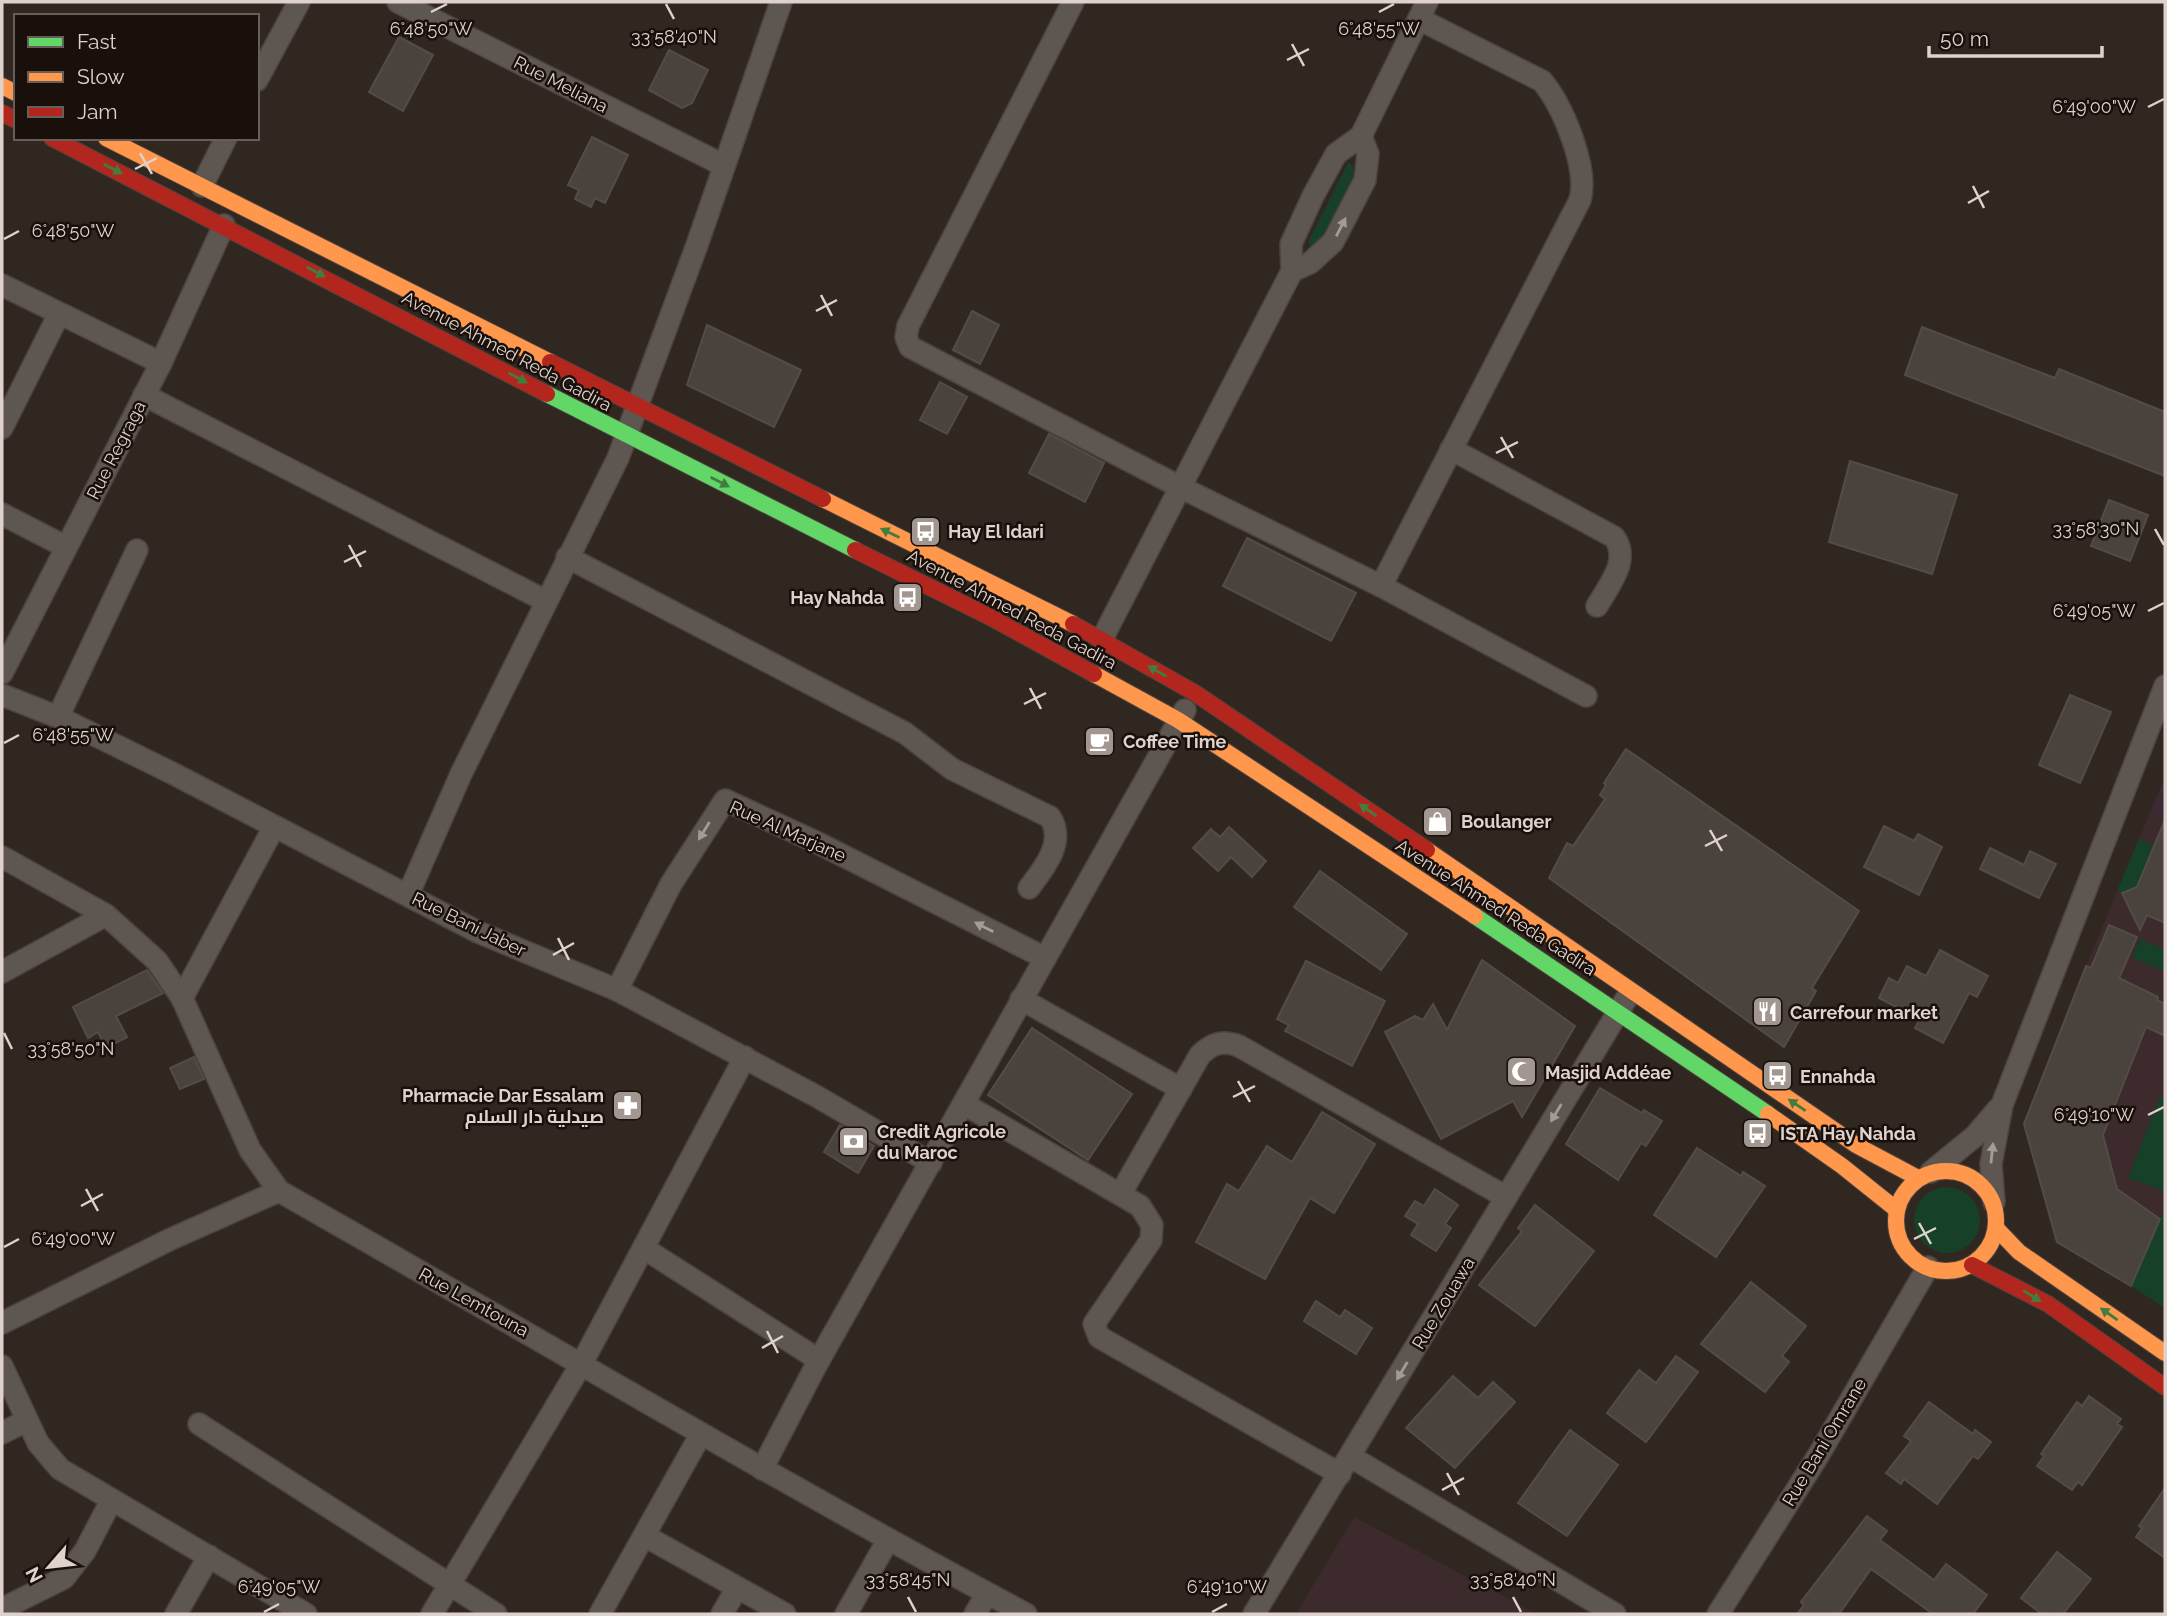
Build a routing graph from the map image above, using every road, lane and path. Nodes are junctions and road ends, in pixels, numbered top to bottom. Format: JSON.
{"nodes":[{"id":1,"x":398,"y":2,"type":"edge"},
{"id":2,"x":781,"y":2,"type":"edge"},
{"id":3,"x":1073,"y":2,"type":"edge"},
{"id":4,"x":290,"y":5,"type":"edge"},
{"id":5,"x":1423,"y":10,"type":"edge"},
{"id":6,"x":259,"y":75,"type":"edge"},
{"id":7,"x":1360,"y":135,"type":"junction"},
{"id":8,"x":56,"y":140,"type":"edge"},
{"id":9,"x":110,"y":140,"type":"edge"},
{"id":10,"x":225,"y":140,"type":"edge"},
{"id":11,"x":723,"y":165,"type":"junction"},
{"id":12,"x":202,"y":186,"type":"junction"},
{"id":13,"x":225,"y":225,"type":"junction"},
{"id":14,"x":1292,"y":271,"type":"junction"},
{"id":15,"x":2,"y":285,"type":"edge"},
{"id":16,"x":58,"y":314,"type":"junction"},
{"id":17,"x":161,"y":363,"type":"junction"},
{"id":18,"x":144,"y":396,"type":"junction"},
{"id":19,"x":7,"y":402,"type":"edge"},
{"id":20,"x":637,"y":405,"type":"junction"},
{"id":21,"x":2,"y":428,"type":"edge"},
{"id":22,"x":626,"y":435,"type":"junction"},
{"id":23,"x":1451,"y":449,"type":"junction"},
{"id":24,"x":1180,"y":487,"type":"junction"},
{"id":25,"x":2,"y":514,"type":"edge"},
{"id":26,"x":66,"y":547,"type":"junction"},
{"id":27,"x":137,"y":550,"type":"dead end"},
{"id":28,"x":567,"y":557,"type":"junction"},
{"id":29,"x":1381,"y":586,"type":"junction"},
{"id":30,"x":546,"y":601,"type":"junction"},
{"id":31,"x":1597,"y":606,"type":"dead end"},
{"id":32,"x":1102,"y":639,"type":"junction"},
{"id":33,"x":2,"y":673,"type":"edge"},
{"id":34,"x":2165,"y":686,"type":"edge"},
{"id":35,"x":1195,"y":693,"type":"junction"},
{"id":36,"x":2,"y":695,"type":"edge"},
{"id":37,"x":1586,"y":696,"type":"dead end"},
{"id":38,"x":58,"y":717,"type":"junction"},
{"id":39,"x":1178,"y":720,"type":"junction"},
{"id":40,"x":274,"y":827,"type":"junction"},
{"id":41,"x":2,"y":856,"type":"edge"},
{"id":42,"x":1029,"y":888,"type":"dead end"},
{"id":43,"x":408,"y":895,"type":"junction"},
{"id":44,"x":106,"y":915,"type":"junction"},
{"id":45,"x":1045,"y":958,"type":"junction"},
{"id":46,"x":2,"y":972,"type":"edge"},
{"id":47,"x":617,"y":990,"type":"junction"},
{"id":48,"x":1630,"y":991,"type":"junction"},
{"id":49,"x":182,"y":998,"type":"junction"},
{"id":50,"x":1021,"y":999,"type":"junction"},
{"id":51,"x":1619,"y":1011,"type":"junction"},
{"id":52,"x":745,"y":1058,"type":"junction"},
{"id":53,"x":1181,"y":1089,"type":"junction"},
{"id":54,"x":964,"y":1104,"type":"junction"},
{"id":55,"x":2002,"y":1105,"type":"junction"},
{"id":56,"x":931,"y":1163,"type":"junction"},
{"id":57,"x":1925,"y":1175,"type":"junction"},
{"id":58,"x":279,"y":1191,"type":"junction"},
{"id":59,"x":1121,"y":1192,"type":"junction"},
{"id":60,"x":1506,"y":1197,"type":"junction"},
{"id":61,"x":1994,"y":1202,"type":"junction"},
{"id":62,"x":1897,"y":1210,"type":"junction"},
{"id":63,"x":1996,"y":1228,"type":"junction"},
{"id":64,"x":645,"y":1249,"type":"junction"},
{"id":65,"x":1972,"y":1265,"type":"junction"},
{"id":66,"x":1927,"y":1267,"type":"junction"},
{"id":67,"x":2,"y":1323,"type":"edge"},
{"id":68,"x":2165,"y":1353,"type":"edge"},
{"id":69,"x":819,"y":1360,"type":"junction"},
{"id":70,"x":582,"y":1363,"type":"junction"},
{"id":71,"x":2,"y":1366,"type":"edge"},
{"id":72,"x":2165,"y":1387,"type":"edge"},
{"id":73,"x":26,"y":1422,"type":"junction"},
{"id":74,"x":199,"y":1424,"type":"dead end"},
{"id":75,"x":2,"y":1433,"type":"edge"},
{"id":76,"x":701,"y":1434,"type":"junction"},
{"id":77,"x":1345,"y":1466,"type":"junction"},
{"id":78,"x":762,"y":1469,"type":"junction"},
{"id":79,"x":111,"y":1501,"type":"junction"},
{"id":80,"x":645,"y":1535,"type":"junction"},
{"id":81,"x":888,"y":1540,"type":"junction"},
{"id":82,"x":209,"y":1556,"type":"junction"},
{"id":83,"x":451,"y":1585,"type":"junction"},
{"id":84,"x":737,"y":1587,"type":"junction"},
{"id":85,"x":987,"y":1594,"type":"junction"},
{"id":86,"x":2,"y":1609,"type":"edge"},
{"id":87,"x":176,"y":1614,"type":"edge"},
{"id":88,"x":306,"y":1614,"type":"edge"},
{"id":89,"x":432,"y":1614,"type":"edge"},
{"id":90,"x":496,"y":1614,"type":"edge"},
{"id":91,"x":600,"y":1614,"type":"edge"},
{"id":92,"x":722,"y":1614,"type":"edge"},
{"id":93,"x":785,"y":1614,"type":"edge"},
{"id":94,"x":846,"y":1614,"type":"edge"},
{"id":95,"x":975,"y":1614,"type":"edge"},
{"id":96,"x":1026,"y":1614,"type":"edge"},
{"id":97,"x":1254,"y":1614,"type":"edge"},
{"id":98,"x":1615,"y":1614,"type":"edge"},
{"id":99,"x":1718,"y":1614,"type":"edge"}],
"edges":[{"from":1,"to":11,"type":"street","name":"Rue Meliana"},
{"from":2,"to":11,"type":"street"},
{"from":3,"to":24,"type":"street"},
{"from":4,"to":6,"type":"street"},
{"from":5,"to":7,"type":"street"},
{"from":5,"to":23,"type":"street"},
{"from":7,"to":14,"type":"street"},
{"from":14,"to":7,"type":"street","one_way":true},
{"from":8,"to":13,"type":"main road","name":"Avenue Ahmed Reda Gadira","one_way":true},
{"from":9,"to":12,"type":"main road","name":"Avenue Ahmed Reda Gadira"},
{"from":10,"to":12,"type":"street"},
{"from":11,"to":20,"type":"street"},
{"from":12,"to":20,"type":"main road","name":"Avenue Ahmed Reda Gadira"},
{"from":13,"to":17,"type":"street","name":"Rue Regraga"},
{"from":13,"to":22,"type":"main road","name":"Avenue Ahmed Reda Gadira","one_way":true},
{"from":14,"to":24,"type":"street"},
{"from":15,"to":16,"type":"street"},
{"from":16,"to":17,"type":"street"},
{"from":16,"to":19,"type":"street"},
{"from":17,"to":18,"type":"street","name":"Rue Regraga"},
{"from":18,"to":26,"type":"street","name":"Rue Regraga"},
{"from":18,"to":30,"type":"street"},
{"from":19,"to":21,"type":"street"},
{"from":20,"to":22,"type":"street"},
{"from":32,"to":20,"type":"main road","name":"Avenue Ahmed Reda Gadira","one_way":true},
{"from":22,"to":28,"type":"street"},
{"from":22,"to":39,"type":"main road","name":"Avenue Ahmed Reda Gadira","one_way":true},
{"from":23,"to":29,"type":"street"},
{"from":23,"to":31,"type":"street"},
{"from":24,"to":29,"type":"street"},
{"from":24,"to":32,"type":"street"},
{"from":25,"to":26,"type":"street"},
{"from":26,"to":33,"type":"street","name":"Rue Regraga"},
{"from":27,"to":38,"type":"street"},
{"from":28,"to":30,"type":"street"},
{"from":28,"to":42,"type":"street"},
{"from":29,"to":37,"type":"street"},
{"from":30,"to":43,"type":"street"},
{"from":35,"to":32,"type":"main road","name":"Avenue Ahmed Reda Gadira","one_way":true},
{"from":34,"to":55,"type":"street"},
{"from":35,"to":39,"type":"street"},
{"from":48,"to":35,"type":"main road","name":"Avenue Ahmed Reda Gadira","one_way":true},
{"from":36,"to":38,"type":"street","name":"Rue Bani Jaber"},
{"from":38,"to":40,"type":"street","name":"Rue Bani Jaber"},
{"from":39,"to":45,"type":"street"},
{"from":39,"to":51,"type":"main road","name":"Avenue Ahmed Reda Gadira"},
{"from":40,"to":43,"type":"street","name":"Rue Bani Jaber"},
{"from":40,"to":49,"type":"street"},
{"from":41,"to":44,"type":"street","name":"Rue Lemtouna"},
{"from":43,"to":47,"type":"street","name":"Rue Bani Jaber"},
{"from":44,"to":46,"type":"street"},
{"from":44,"to":49,"type":"street","name":"Rue Lemtouna"},
{"from":45,"to":47,"type":"street","name":"Rue Al Marjane","one_way":true},
{"from":45,"to":50,"type":"street"},
{"from":47,"to":52,"type":"street","name":"Rue Bani Jaber"},
{"from":48,"to":51,"type":"street","name":"Rue Zouawa"},
{"from":57,"to":48,"type":"main road","name":"Avenue Ahmed Reda Gadira","one_way":true},
{"from":49,"to":58,"type":"street","name":"Rue Lemtouna"},
{"from":50,"to":53,"type":"street"},
{"from":50,"to":54,"type":"street"},
{"from":51,"to":60,"type":"street","name":"Rue Zouawa","one_way":true},
{"from":51,"to":62,"type":"main road","name":"Avenue Ahmed Reda Gadira"},
{"from":52,"to":56,"type":"street","name":"Rue Bani Jaber"},
{"from":52,"to":64,"type":"street"},
{"from":53,"to":59,"type":"street"},
{"from":53,"to":60,"type":"street"},
{"from":54,"to":56,"type":"street"},
{"from":54,"to":59,"type":"street"},
{"from":55,"to":57,"type":"street"},
{"from":61,"to":55,"type":"street","one_way":true},
{"from":56,"to":69,"type":"street"},
{"from":57,"to":61,"type":"main road"},
{"from":57,"to":62,"type":"main road"},
{"from":58,"to":67,"type":"street"},
{"from":58,"to":70,"type":"street","name":"Rue Lemtouna"},
{"from":59,"to":77,"type":"street"},
{"from":60,"to":77,"type":"street","name":"Rue Zouawa","one_way":true},
{"from":61,"to":63,"type":"main road"},
{"from":62,"to":66,"type":"main road"},
{"from":63,"to":65,"type":"main road"},
{"from":68,"to":63,"type":"main road","one_way":true},
{"from":64,"to":69,"type":"street"},
{"from":64,"to":70,"type":"street"},
{"from":65,"to":66,"type":"main road"},
{"from":65,"to":72,"type":"main road","one_way":true},
{"from":66,"to":99,"type":"street","name":"Rue Bani Omrane"},
{"from":69,"to":78,"type":"street"},
{"from":70,"to":76,"type":"street","name":"Rue Lemtouna"},
{"from":70,"to":83,"type":"street"},
{"from":71,"to":73,"type":"street"},
{"from":73,"to":75,"type":"street"},
{"from":73,"to":79,"type":"street"},
{"from":74,"to":83,"type":"street"},
{"from":76,"to":78,"type":"street","name":"Rue Lemtouna"},
{"from":76,"to":80,"type":"street"},
{"from":77,"to":97,"type":"street","name":"Rue Zouawa"},
{"from":77,"to":98,"type":"street"},
{"from":78,"to":81,"type":"street","name":"Rue Lemtouna"},
{"from":79,"to":82,"type":"street"},
{"from":79,"to":86,"type":"street"},
{"from":80,"to":84,"type":"street"},
{"from":80,"to":91,"type":"street"},
{"from":81,"to":85,"type":"street","name":"Rue Lemtouna"},
{"from":81,"to":94,"type":"street"},
{"from":82,"to":87,"type":"street"},
{"from":82,"to":88,"type":"street"},
{"from":83,"to":89,"type":"street"},
{"from":83,"to":90,"type":"street"},
{"from":84,"to":92,"type":"street"},
{"from":84,"to":93,"type":"street"},
{"from":85,"to":95,"type":"street"},
{"from":85,"to":96,"type":"street","name":"Rue Lemtouna"}]}
